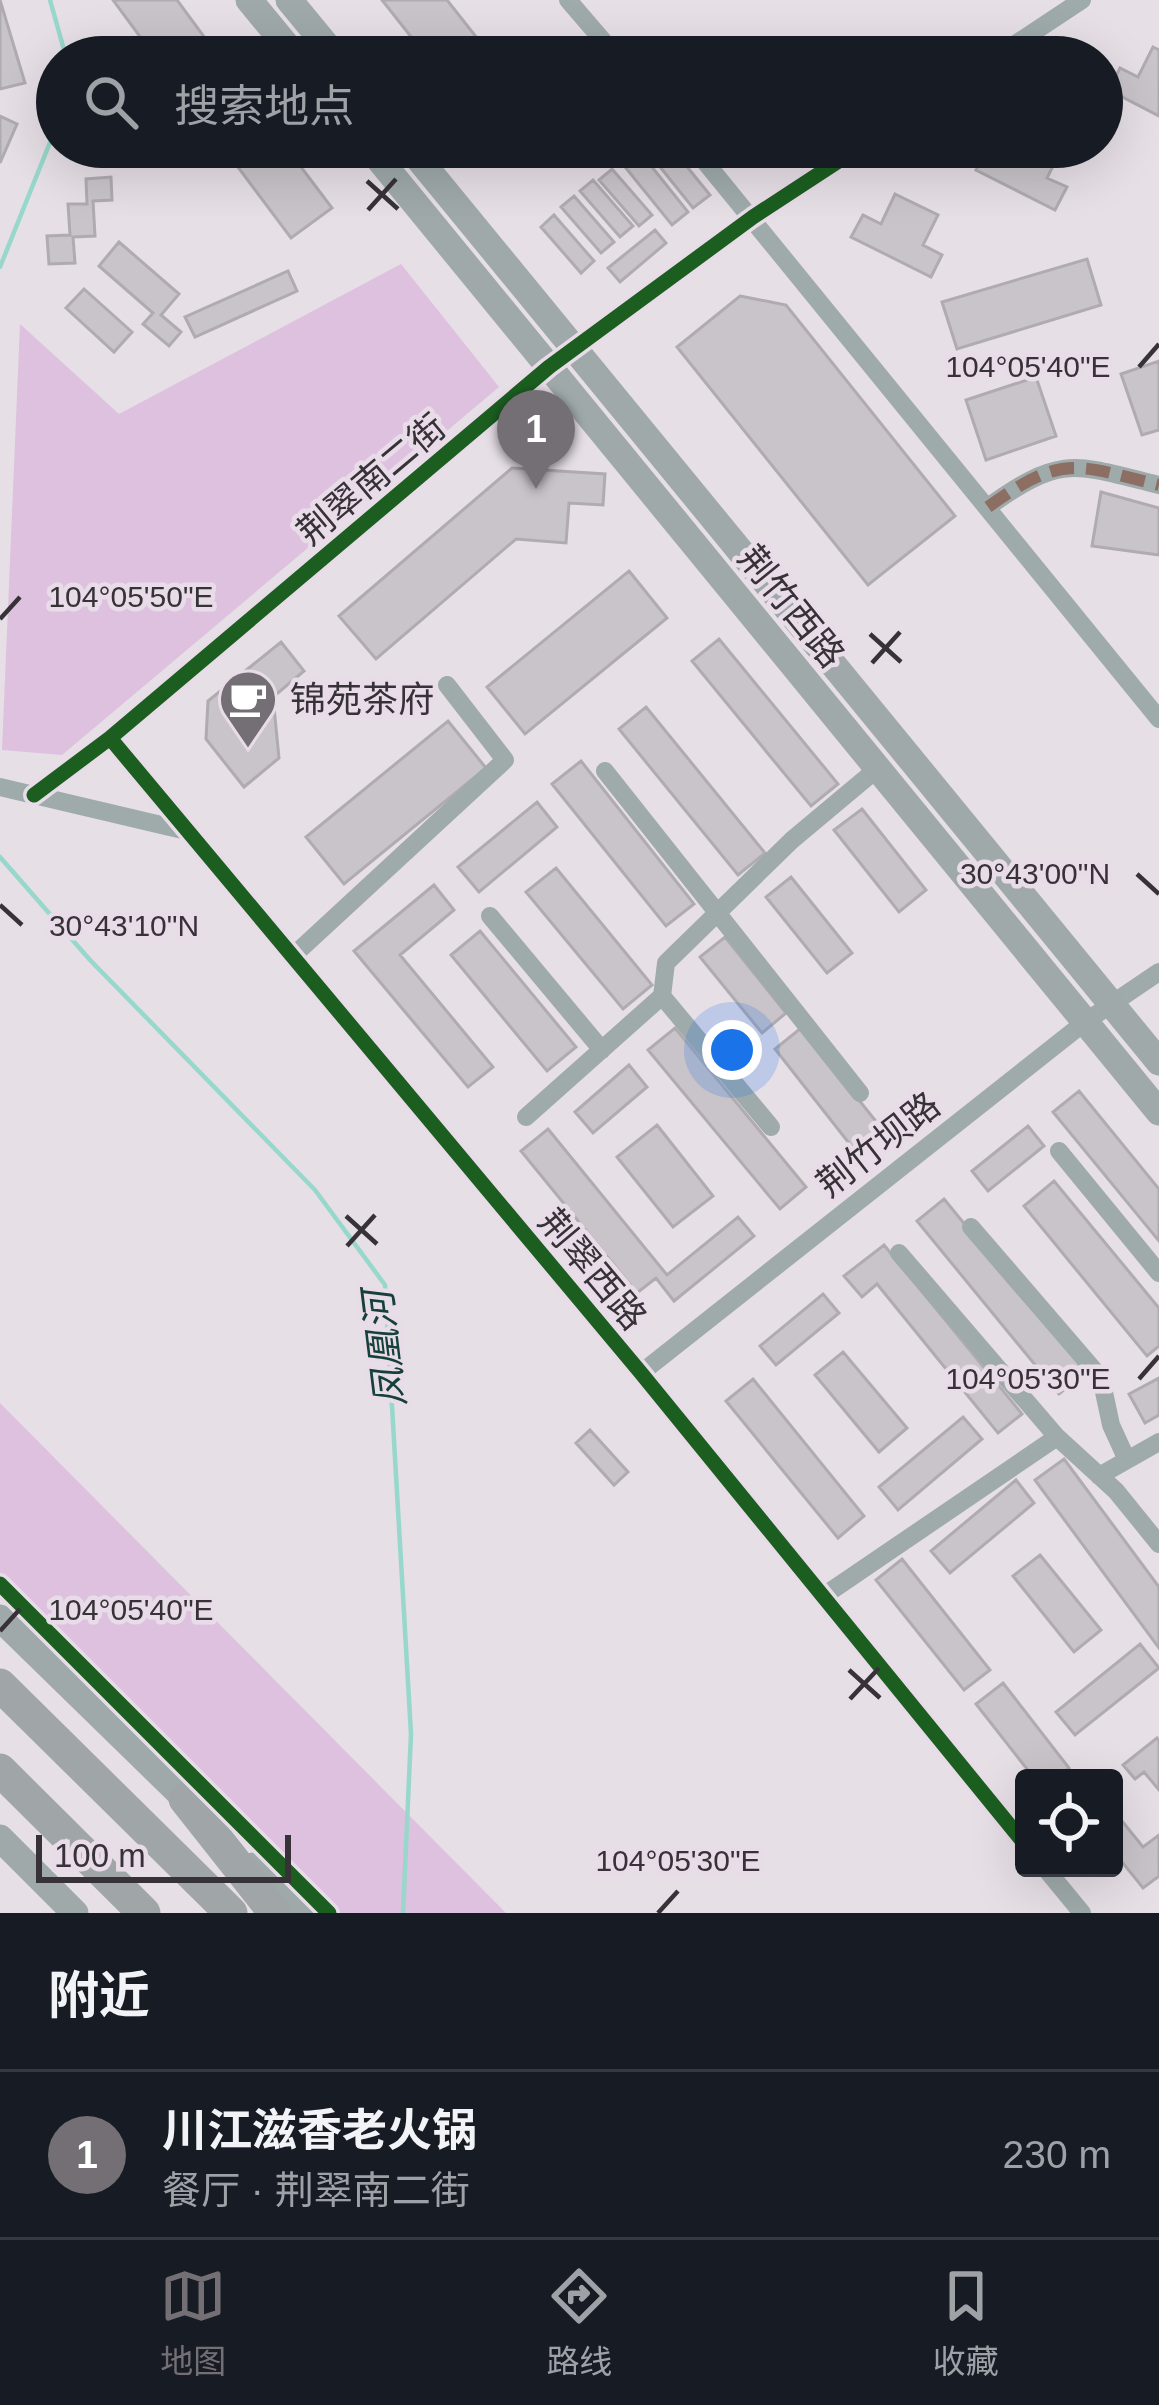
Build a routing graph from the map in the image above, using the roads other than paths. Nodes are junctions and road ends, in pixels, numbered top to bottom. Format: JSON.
{"nodes":[{"id":1,"x":249,"y":0,"type":"edge"},
{"id":2,"x":289,"y":0,"type":"edge"},
{"id":3,"x":568,"y":0,"type":"edge"},
{"id":4,"x":1082,"y":0,"type":"edge"},
{"id":5,"x":279,"y":36,"type":"edge"},
{"id":6,"x":319,"y":36,"type":"edge"},
{"id":7,"x":599,"y":36,"type":"edge"},
{"id":8,"x":1028,"y":36,"type":"edge"},
{"id":9,"x":386,"y":168,"type":"edge"},
{"id":10,"x":426,"y":168,"type":"edge"},
{"id":11,"x":711,"y":168,"type":"edge"},
{"id":12,"x":828,"y":168,"type":"edge"},
{"id":13,"x":753,"y":217,"type":"junction"},
{"id":14,"x":574,"y":349,"type":"junction"},
{"id":15,"x":549,"y":368,"type":"junction"},
{"id":16,"x":1159,"y":484,"type":"edge"},
{"id":17,"x":988,"y":507,"type":"junction"},
{"id":18,"x":447,"y":685,"type":"dead end"},
{"id":19,"x":1159,"y":719,"type":"edge"},
{"id":20,"x":110,"y":738,"type":"junction"},
{"id":21,"x":878,"y":768,"type":"junction"},
{"id":22,"x":605,"y":771,"type":"dead end"},
{"id":23,"x":0,"y":788,"type":"edge"},
{"id":24,"x":34,"y":795,"type":"junction"},
{"id":25,"x":190,"y":832,"type":"junction"},
{"id":26,"x":716,"y":915,"type":"junction"},
{"id":27,"x":490,"y":916,"type":"dead end"},
{"id":28,"x":294,"y":955,"type":"junction"},
{"id":29,"x":1159,"y":972,"type":"edge"},
{"id":30,"x":662,"y":996,"type":"junction"},
{"id":31,"x":1111,"y":1003,"type":"junction"},
{"id":32,"x":1085,"y":1022,"type":"junction"},
{"id":33,"x":602,"y":1050,"type":"junction"},
{"id":34,"x":1159,"y":1063,"type":"edge"},
{"id":35,"x":860,"y":1093,"type":"dead end"},
{"id":36,"x":1159,"y":1112,"type":"edge"},
{"id":37,"x":526,"y":1117,"type":"dead end"},
{"id":38,"x":771,"y":1127,"type":"dead end"},
{"id":39,"x":1058,"y":1150,"type":"dead end"},
{"id":40,"x":971,"y":1227,"type":"dead end"},
{"id":41,"x":899,"y":1253,"type":"dead end"},
{"id":42,"x":1159,"y":1274,"type":"edge"},
{"id":43,"x":641,"y":1373,"type":"junction"},
{"id":44,"x":1057,"y":1437,"type":"junction"},
{"id":45,"x":1159,"y":1442,"type":"edge"},
{"id":46,"x":1127,"y":1460,"type":"junction"},
{"id":47,"x":1099,"y":1476,"type":"junction"},
{"id":48,"x":1159,"y":1544,"type":"edge"},
{"id":49,"x":822,"y":1597,"type":"junction"},
{"id":50,"x":0,"y":1618,"type":"edge"},
{"id":51,"x":0,"y":1685,"type":"edge"},
{"id":52,"x":0,"y":1770,"type":"edge"},
{"id":53,"x":185,"y":1799,"type":"junction"},
{"id":54,"x":1015,"y":1832,"type":"edge"},
{"id":55,"x":0,"y":1838,"type":"edge"},
{"id":56,"x":1052,"y":1877,"type":"edge"},
{"id":57,"x":75,"y":1913,"type":"edge"},
{"id":58,"x":144,"y":1913,"type":"edge"},
{"id":59,"x":231,"y":1913,"type":"edge"},
{"id":60,"x":275,"y":1913,"type":"edge"},
{"id":61,"x":301,"y":1913,"type":"edge"},
{"id":62,"x":1082,"y":1913,"type":"edge"}],
"edges":[{"from":1,"to":5,"type":"main road"},
{"from":2,"to":6,"type":"main road"},
{"from":3,"to":7,"type":"street"},
{"from":4,"to":8,"type":"street"},
{"from":9,"to":15,"type":"main road","name":"荆竹西路"},
{"from":10,"to":14,"type":"main road","name":"荆竹西路"},
{"from":11,"to":13,"type":"street"},
{"from":12,"to":13,"type":"street","name":"荆翠南二街"},
{"from":13,"to":14,"type":"street","name":"荆翠南二街"},
{"from":13,"to":17,"type":"street"},
{"from":14,"to":15,"type":"street","name":"荆翠南二街"},
{"from":14,"to":31,"type":"main road","name":"荆竹西路"},
{"from":15,"to":20,"type":"street","name":"荆翠南二街"},
{"from":15,"to":21,"type":"main road","name":"荆竹西路"},
{"from":16,"to":17,"type":"street"},
{"from":17,"to":19,"type":"street"},
{"from":18,"to":28,"type":"street"},
{"from":20,"to":24,"type":"street","name":"荆翠南二街"},
{"from":20,"to":25,"type":"street","name":"荆翠西路"},
{"from":21,"to":26,"type":"street"},
{"from":21,"to":32,"type":"main road","name":"荆竹西路"},
{"from":22,"to":26,"type":"street"},
{"from":23,"to":24,"type":"street"},
{"from":24,"to":25,"type":"street"},
{"from":25,"to":28,"type":"street","name":"荆翠西路"},
{"from":26,"to":30,"type":"street"},
{"from":26,"to":35,"type":"street"},
{"from":27,"to":33,"type":"street"},
{"from":28,"to":43,"type":"street","name":"荆翠西路"},
{"from":29,"to":31,"type":"street","name":"荆竹坝路"},
{"from":30,"to":33,"type":"street"},
{"from":30,"to":38,"type":"street"},
{"from":31,"to":32,"type":"street","name":"荆竹坝路"},
{"from":31,"to":34,"type":"main road","name":"荆竹西路"},
{"from":32,"to":36,"type":"main road","name":"荆竹西路"},
{"from":32,"to":43,"type":"street","name":"荆竹坝路"},
{"from":33,"to":37,"type":"street"},
{"from":39,"to":42,"type":"street"},
{"from":40,"to":46,"type":"street"},
{"from":41,"to":44,"type":"street"},
{"from":43,"to":49,"type":"street","name":"荆翠西路"},
{"from":44,"to":47,"type":"street"},
{"from":44,"to":49,"type":"street"},
{"from":45,"to":46,"type":"street"},
{"from":46,"to":47,"type":"street"},
{"from":47,"to":48,"type":"street"},
{"from":49,"to":54,"type":"street","name":"荆翠西路"},
{"from":50,"to":53,"type":"main road"},
{"from":51,"to":59,"type":"highway"},
{"from":52,"to":58,"type":"highway"},
{"from":53,"to":60,"type":"highway"},
{"from":53,"to":61,"type":"main road"},
{"from":55,"to":57,"type":"main road"},
{"from":56,"to":62,"type":"street"}]}
